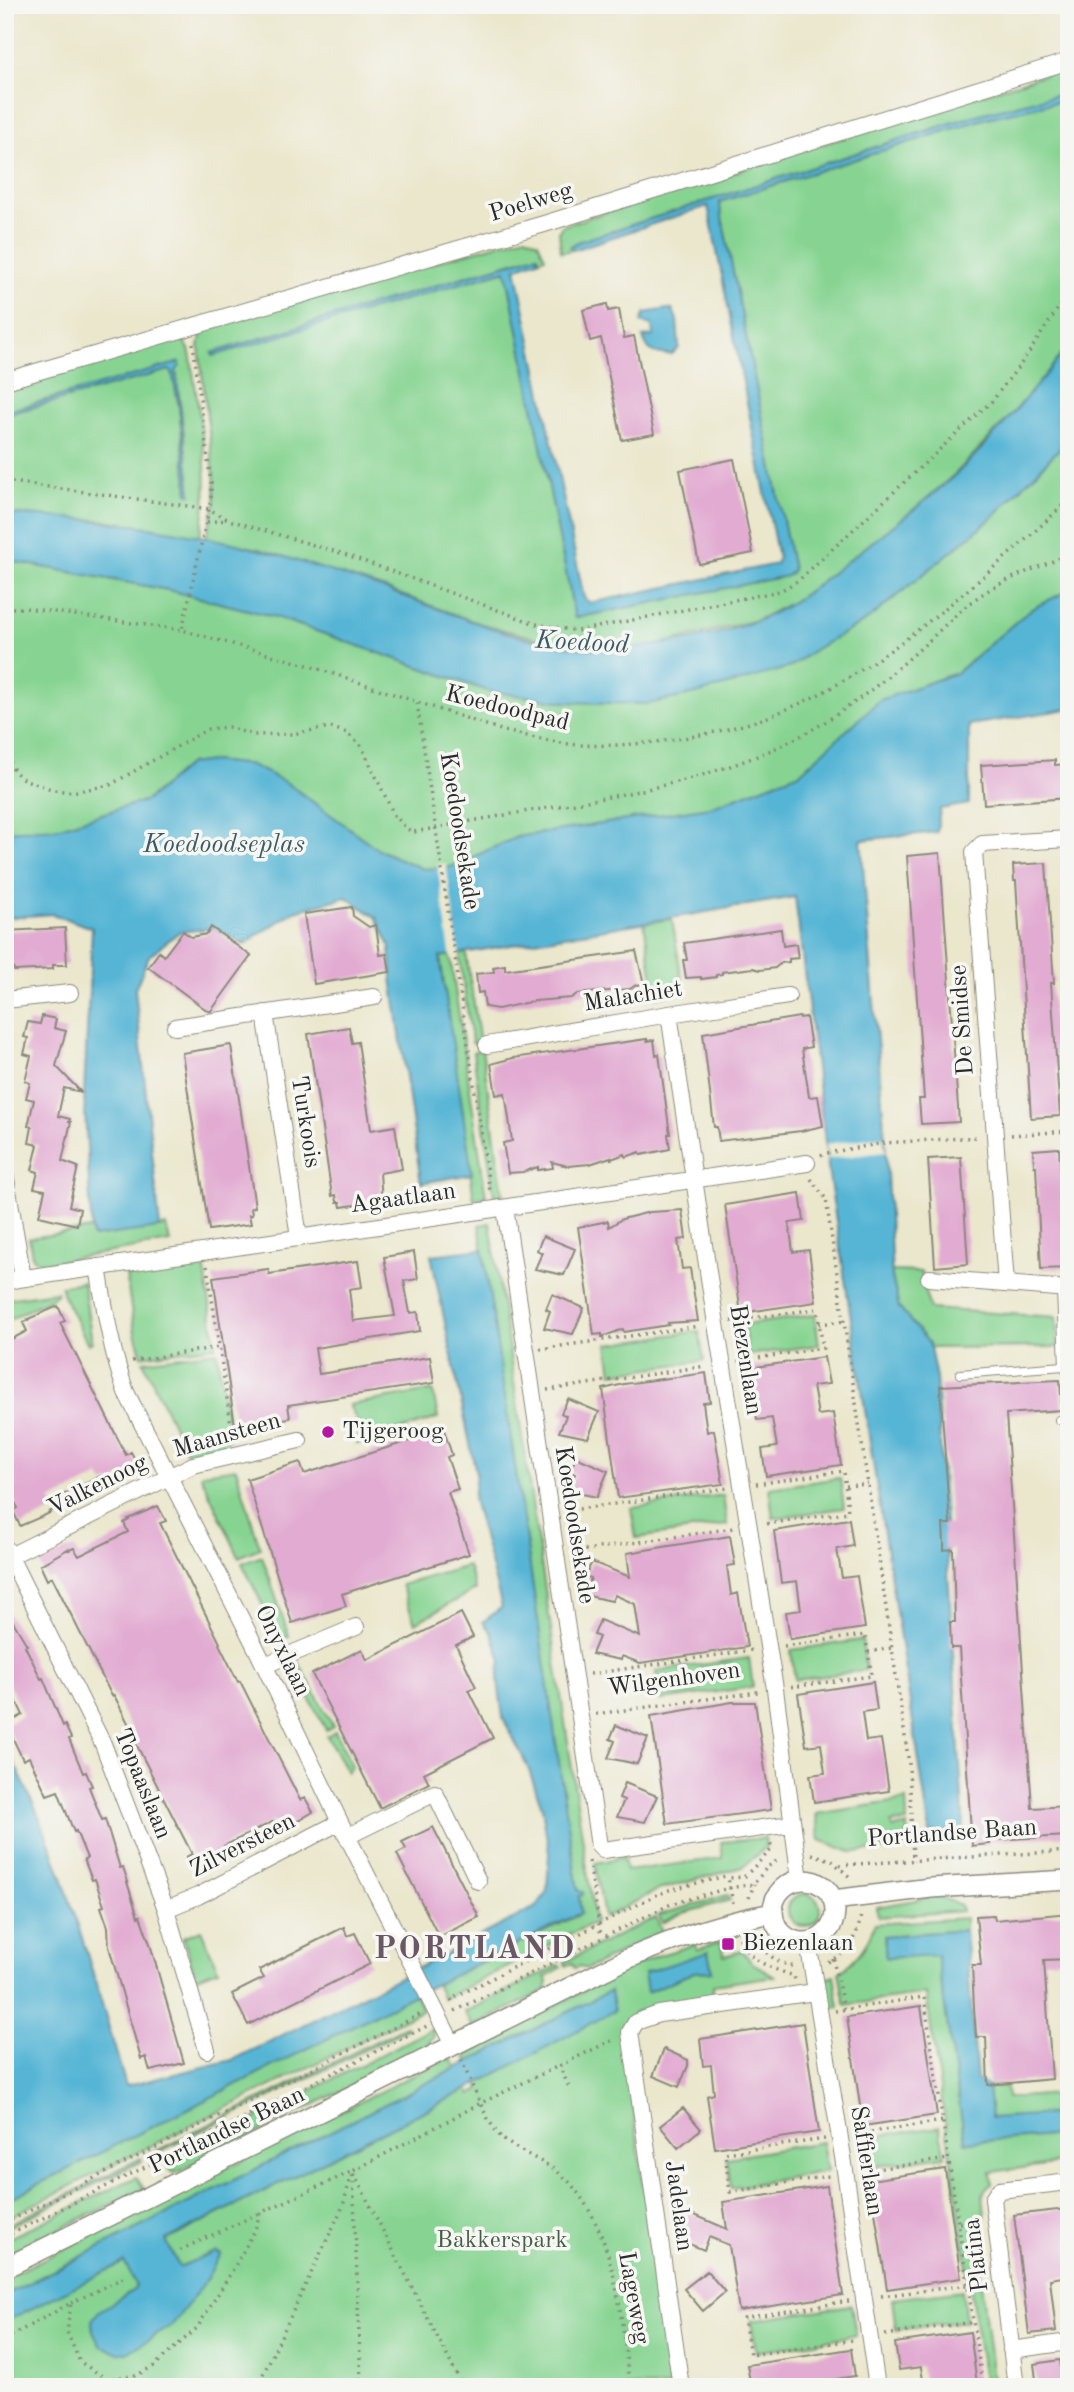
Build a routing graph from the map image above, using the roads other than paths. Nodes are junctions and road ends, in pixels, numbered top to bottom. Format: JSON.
{"nodes":[{"id":1,"x":1069,"y":61,"type":"edge"},
{"id":2,"x":5,"y":381,"type":"edge"},
{"id":3,"x":1069,"y":839,"type":"edge"},
{"id":4,"x":69,"y":993,"type":"dead end"},
{"id":5,"x":788,"y":996,"type":"dead end"},
{"id":6,"x":374,"y":997,"type":"dead end"},
{"id":7,"x":5,"y":1000,"type":"edge"},
{"id":8,"x":265,"y":1013,"type":"junction"},
{"id":9,"x":669,"y":1014,"type":"junction"},
{"id":10,"x":176,"y":1027,"type":"dead end"},
{"id":11,"x":487,"y":1045,"type":"dead end"},
{"id":12,"x":807,"y":1163,"type":"road end"},
{"id":13,"x":5,"y":1173,"type":"edge"},
{"id":14,"x":695,"y":1178,"type":"junction"},
{"id":15,"x":505,"y":1208,"type":"junction"},
{"id":16,"x":299,"y":1237,"type":"junction"},
{"id":17,"x":98,"y":1267,"type":"junction"},
{"id":18,"x":23,"y":1278,"type":"junction"},
{"id":19,"x":929,"y":1278,"type":"dead end"},
{"id":20,"x":5,"y":1281,"type":"edge"},
{"id":21,"x":1006,"y":1284,"type":"junction"},
{"id":22,"x":1065,"y":1289,"type":"edge"},
{"id":23,"x":1064,"y":1366,"type":"junction"},
{"id":24,"x":960,"y":1374,"type":"dead end"},
{"id":25,"x":1069,"y":1375,"type":"edge"},
{"id":26,"x":1069,"y":1419,"type":"edge"},
{"id":27,"x":1059,"y":1420,"type":"dead end"},
{"id":28,"x":299,"y":1440,"type":"dead end"},
{"id":29,"x":169,"y":1476,"type":"junction"},
{"id":30,"x":8,"y":1552,"type":"edge"},
{"id":31,"x":356,"y":1626,"type":"dead end"},
{"id":32,"x":265,"y":1665,"type":"junction"},
{"id":33,"x":791,"y":1824,"type":"junction"},
{"id":34,"x":344,"y":1829,"type":"junction"},
{"id":35,"x":800,"y":1880,"type":"junction"},
{"id":36,"x":1069,"y":1880,"type":"edge"},
{"id":37,"x":478,"y":1881,"type":"dead end"},
{"id":38,"x":833,"y":1900,"type":"junction"},
{"id":39,"x":166,"y":1909,"type":"junction"},
{"id":40,"x":773,"y":1913,"type":"junction"},
{"id":41,"x":808,"y":1942,"type":"junction"},
{"id":42,"x":815,"y":1992,"type":"junction"},
{"id":43,"x":462,"y":2049,"type":"junction"},
{"id":44,"x":207,"y":2050,"type":"dead end"},
{"id":45,"x":1069,"y":2182,"type":"edge"},
{"id":46,"x":5,"y":2268,"type":"edge"},
{"id":47,"x":1069,"y":2342,"type":"edge"},
{"id":48,"x":1012,"y":2350,"type":"junction"},
{"id":49,"x":681,"y":2387,"type":"edge"},
{"id":50,"x":877,"y":2387,"type":"edge"},
{"id":51,"x":1016,"y":2387,"type":"edge"}],
"edges":[{"from":1,"to":2,"type":"street","name":"Poelweg"},
{"from":3,"to":21,"type":"street","name":"De Smidse"},
{"from":4,"to":7,"type":"street"},
{"from":5,"to":9,"type":"street","name":"Malachiet"},
{"from":6,"to":8,"type":"street"},
{"from":8,"to":10,"type":"street"},
{"from":8,"to":16,"type":"street","name":"Turkoois"},
{"from":9,"to":11,"type":"street","name":"Malachiet"},
{"from":9,"to":14,"type":"street","name":"Biezenlaan"},
{"from":12,"to":14,"type":"street","name":"Agaatlaan"},
{"from":13,"to":18,"type":"street"},
{"from":14,"to":15,"type":"street","name":"Agaatlaan"},
{"from":14,"to":33,"type":"street","name":"Biezenlaan"},
{"from":15,"to":16,"type":"street","name":"Agaatlaan"},
{"from":15,"to":33,"type":"street","name":"Koedoodsekade"},
{"from":16,"to":17,"type":"street","name":"Agaatlaan"},
{"from":17,"to":18,"type":"street","name":"Agaatlaan"},
{"from":17,"to":29,"type":"street","name":"Onyxlaan"},
{"from":18,"to":20,"type":"street","name":"Agaatlaan"},
{"from":19,"to":21,"type":"street"},
{"from":21,"to":22,"type":"street"},
{"from":22,"to":23,"type":"lane"},
{"from":23,"to":24,"type":"lane"},
{"from":23,"to":25,"type":"lane"},
{"from":26,"to":27,"type":"lane"},
{"from":28,"to":29,"type":"street","name":"Maansteen"},
{"from":29,"to":30,"type":"street","name":"Valkenoog"},
{"from":29,"to":32,"type":"street","name":"Onyxlaan"},
{"from":30,"to":39,"type":"street","name":"Topaaslaan"},
{"from":31,"to":32,"type":"street"},
{"from":32,"to":34,"type":"street","name":"Onyxlaan"},
{"from":33,"to":35,"type":"street","name":"Biezenlaan"},
{"from":34,"to":37,"type":"street","name":"Zilversteen"},
{"from":34,"to":39,"type":"street","name":"Zilversteen"},
{"from":34,"to":43,"type":"street","name":"Onyxlaan"},
{"from":35,"to":38,"type":"street"},
{"from":35,"to":40,"type":"street"},
{"from":36,"to":38,"type":"street"},
{"from":38,"to":41,"type":"street"},
{"from":39,"to":44,"type":"street","name":"Topaaslaan"},
{"from":40,"to":41,"type":"street"},
{"from":40,"to":43,"type":"street","name":"Portlandse Baan"},
{"from":41,"to":42,"type":"street","name":"Saffierlaan"},
{"from":42,"to":49,"type":"street","name":"Jadelaan"},
{"from":42,"to":50,"type":"street","name":"Saffierlaan"},
{"from":43,"to":46,"type":"street","name":"Portlandse Baan"},
{"from":45,"to":48,"type":"street","name":"Platina"},
{"from":47,"to":48,"type":"street"},
{"from":48,"to":51,"type":"street","name":"Platina"}]}
